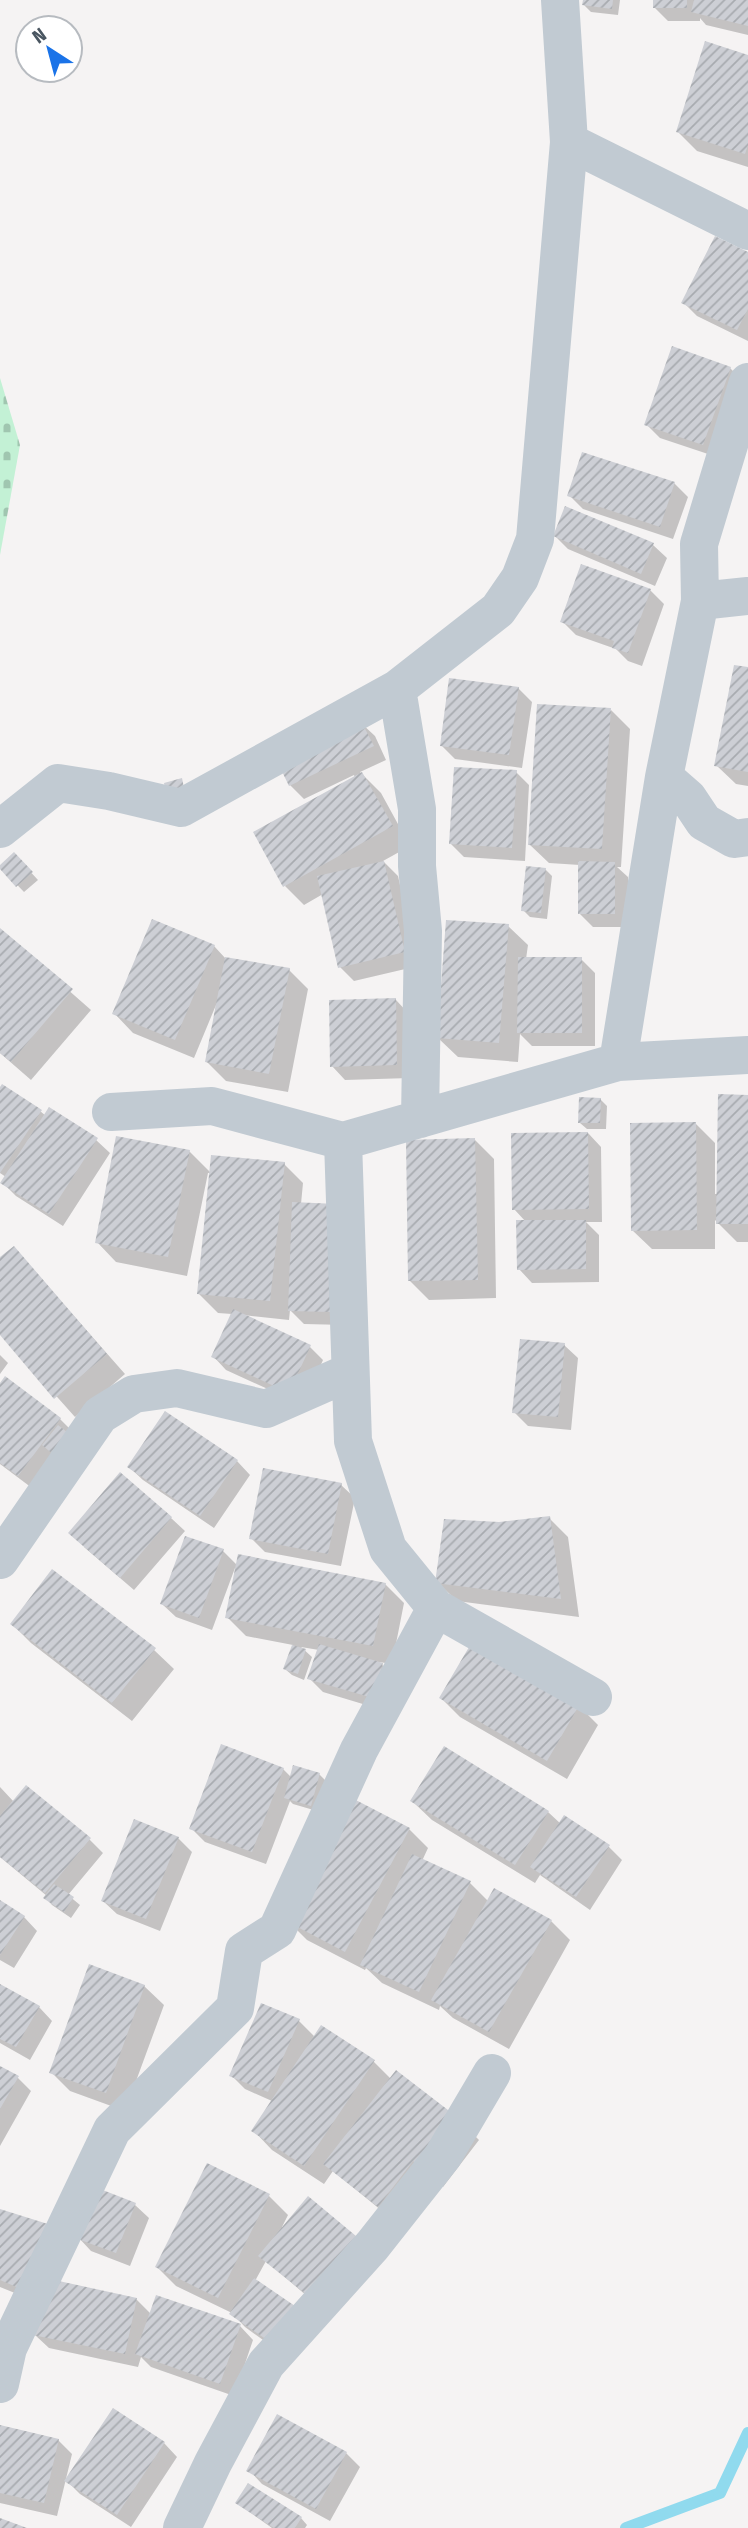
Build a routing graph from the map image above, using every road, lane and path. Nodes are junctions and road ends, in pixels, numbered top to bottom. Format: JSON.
{"nodes":[{"id":1,"x":560,"y":0,"type":"edge"},
{"id":2,"x":569,"y":142,"type":"junction"},
{"id":3,"x":748,"y":231,"type":"edge"},
{"id":4,"x":748,"y":382,"type":"edge"},
{"id":5,"x":748,"y":596,"type":"edge"},
{"id":6,"x":700,"y":601,"type":"junction"},
{"id":7,"x":397,"y":689,"type":"junction"},
{"id":8,"x":664,"y":777,"type":"junction"},
{"id":9,"x":0,"y":829,"type":"edge"},
{"id":10,"x":743,"y":843,"type":"edge"},
{"id":11,"x":748,"y":1055,"type":"edge"},
{"id":12,"x":618,"y":1062,"type":"junction"},
{"id":13,"x":111,"y":1112,"type":"dead end"},
{"id":14,"x":420,"y":1119,"type":"junction"},
{"id":15,"x":343,"y":1141,"type":"junction"},
{"id":16,"x":350,"y":1371,"type":"junction"},
{"id":17,"x":6,"y":1534,"type":"edge"},
{"id":18,"x":436,"y":1608,"type":"junction"},
{"id":19,"x":593,"y":1698,"type":"dead end"},
{"id":20,"x":492,"y":2073,"type":"dead end"},
{"id":21,"x":3,"y":2359,"type":"edge"},
{"id":22,"x":182,"y":2528,"type":"edge"}],
"edges":[{"from":1,"to":2,"type":"street"},
{"from":2,"to":3,"type":"street"},
{"from":2,"to":7,"type":"street"},
{"from":4,"to":6,"type":"street"},
{"from":5,"to":6,"type":"street"},
{"from":6,"to":8,"type":"street"},
{"from":7,"to":9,"type":"street"},
{"from":7,"to":14,"type":"street"},
{"from":8,"to":10,"type":"street"},
{"from":8,"to":12,"type":"street"},
{"from":11,"to":12,"type":"street"},
{"from":12,"to":14,"type":"street"},
{"from":13,"to":15,"type":"street"},
{"from":14,"to":15,"type":"street"},
{"from":15,"to":16,"type":"street"},
{"from":16,"to":17,"type":"street"},
{"from":16,"to":18,"type":"street"},
{"from":18,"to":19,"type":"street"},
{"from":18,"to":21,"type":"street"},
{"from":20,"to":22,"type":"street"}]}
